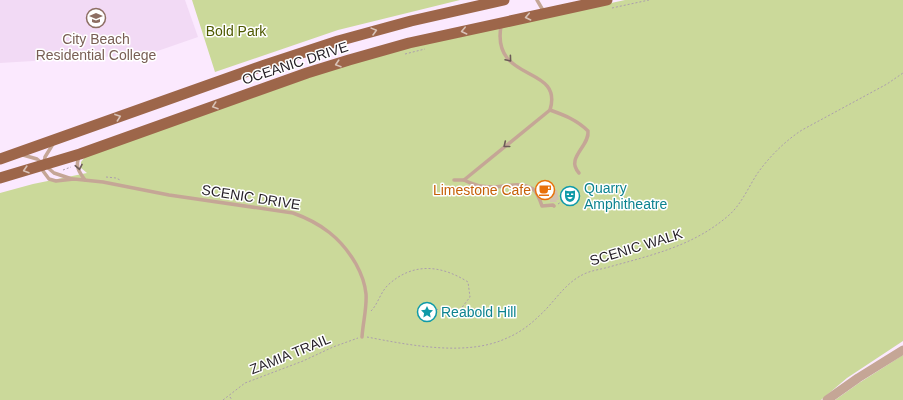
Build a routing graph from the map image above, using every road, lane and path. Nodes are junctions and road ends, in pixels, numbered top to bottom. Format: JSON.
{"nodes":[{"id":1,"x":504,"y":0,"type":"edge"},
{"id":2,"x":537,"y":0,"type":"edge"},
{"id":3,"x":649,"y":0,"type":"edge"},
{"id":4,"x":609,"y":4,"type":"edge"},
{"id":5,"x":545,"y":13,"type":"junction"},
{"id":6,"x":502,"y":23,"type":"junction"},
{"id":7,"x":426,"y":49,"type":"dead end"},
{"id":8,"x":403,"y":54,"type":"dead end"},
{"id":9,"x":903,"y":73,"type":"edge"},
{"id":10,"x":550,"y":110,"type":"junction"},
{"id":11,"x":55,"y":140,"type":"junction"},
{"id":12,"x":16,"y":153,"type":"junction"},
{"id":13,"x":80,"y":154,"type":"junction"},
{"id":14,"x":0,"y":159,"type":"edge"},
{"id":15,"x":44,"y":165,"type":"junction"},
{"id":16,"x":77,"y":166,"type":"junction"},
{"id":17,"x":54,"y":172,"type":"junction"},
{"id":18,"x":579,"y":173,"type":"dead end"},
{"id":19,"x":105,"y":177,"type":"dead end"},
{"id":20,"x":0,"y":178,"type":"edge"},
{"id":21,"x":74,"y":180,"type":"junction"},
{"id":22,"x":85,"y":180,"type":"junction"},
{"id":23,"x":454,"y":180,"type":"dead end"},
{"id":24,"x":464,"y":180,"type":"junction"},
{"id":25,"x":123,"y":182,"type":"dead end"},
{"id":26,"x":579,"y":190,"type":"dead end"},
{"id":27,"x":554,"y":206,"type":"joint"},
{"id":28,"x":431,"y":310,"type":"junction"},
{"id":29,"x":363,"y":323,"type":"junction"},
{"id":30,"x":362,"y":337,"type":"junction"},
{"id":31,"x":903,"y":350,"type":"edge"},
{"id":32,"x":230,"y":396,"type":"junction"},
{"id":33,"x":223,"y":400,"type":"edge"},
{"id":34,"x":232,"y":400,"type":"edge"},
{"id":35,"x":827,"y":400,"type":"edge"}],
"edges":[{"from":11,"to":1,"type":"main road","name":"OCEANIC DRIVE","one_way":true},
{"from":2,"to":5,"type":"lane"},
{"from":3,"to":4,"type":"path"},
{"from":4,"to":5,"type":"main road","name":"OCEANIC DRIVE"},
{"from":5,"to":6,"type":"main road","name":"OCEANIC DRIVE","one_way":true},
{"from":6,"to":10,"type":"lane","one_way":true},
{"from":6,"to":13,"type":"main road","name":"OCEANIC DRIVE","one_way":true},
{"from":7,"to":8,"type":"path"},
{"from":9,"to":30,"type":"path","name":"SCENIC WALK"},
{"from":10,"to":18,"type":"lane"},
{"from":10,"to":24,"type":"lane","one_way":true},
{"from":11,"to":12,"type":"main road","name":"OCEANIC DRIVE"},
{"from":11,"to":15,"type":"lane"},
{"from":12,"to":14,"type":"main road","name":"OCEANIC DRIVE"},
{"from":12,"to":15,"type":"lane","name":"SCENIC DRIVE"},
{"from":13,"to":15,"type":"main road","name":"OCEANIC DRIVE"},
{"from":13,"to":16,"type":"lane"},
{"from":15,"to":17,"type":"lane","name":"SCENIC DRIVE"},
{"from":15,"to":20,"type":"main road","name":"OCEANIC DRIVE","one_way":true},
{"from":15,"to":21,"type":"lane","name":"SCENIC DRIVE"},
{"from":16,"to":17,"type":"path"},
{"from":16,"to":22,"type":"lane","one_way":true},
{"from":17,"to":21,"type":"lane","name":"SCENIC DRIVE"},
{"from":19,"to":25,"type":"path"},
{"from":21,"to":22,"type":"lane","name":"SCENIC DRIVE"},
{"from":22,"to":29,"type":"lane","name":"SCENIC DRIVE"},
{"from":23,"to":24,"type":"lane"},
{"from":24,"to":27,"type":"lane"},
{"from":26,"to":27,"type":"path"},
{"from":28,"to":28,"type":"path"},
{"from":28,"to":29,"type":"path"},
{"from":29,"to":30,"type":"lane","name":"SCENIC DRIVE"},
{"from":30,"to":32,"type":"path","name":"ZAMIA TRAIL"},
{"from":31,"to":35,"type":"street"},
{"from":32,"to":33,"type":"path","name":"ZAMIA TRAIL"},
{"from":32,"to":34,"type":"path"}]}
